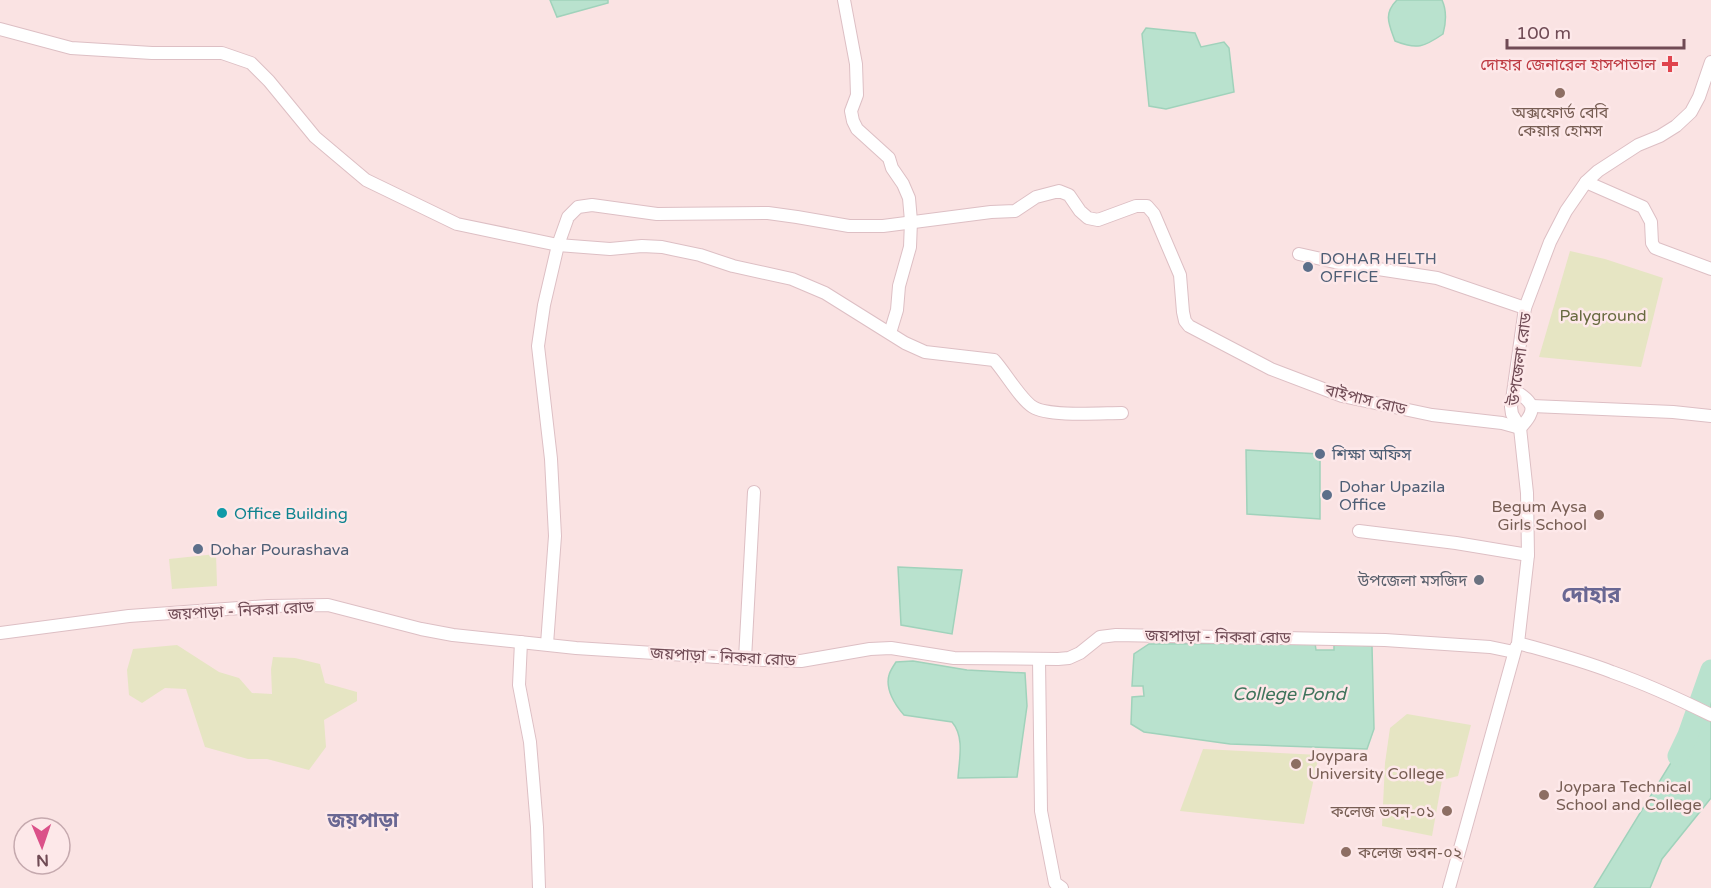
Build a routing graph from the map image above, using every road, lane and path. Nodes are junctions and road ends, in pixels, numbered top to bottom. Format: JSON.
{"nodes":[{"id":1,"x":844,"y":0,"type":"edge"},
{"id":2,"x":0,"y":29,"type":"edge"},
{"id":3,"x":1711,"y":62,"type":"edge"},
{"id":4,"x":1586,"y":182,"type":"junction"},
{"id":5,"x":911,"y":221,"type":"junction"},
{"id":6,"x":558,"y":245,"type":"junction"},
{"id":7,"x":1299,"y":254,"type":"dead end"},
{"id":8,"x":1711,"y":269,"type":"edge"},
{"id":9,"x":1525,"y":308,"type":"junction"},
{"id":10,"x":890,"y":333,"type":"junction"},
{"id":11,"x":1514,"y":390,"type":"junction"},
{"id":12,"x":1532,"y":406,"type":"junction"},
{"id":13,"x":1122,"y":413,"type":"dead end"},
{"id":14,"x":1711,"y":416,"type":"edge"},
{"id":15,"x":1520,"y":428,"type":"junction"},
{"id":16,"x":754,"y":492,"type":"dead end"},
{"id":17,"x":1359,"y":531,"type":"dead end"},
{"id":18,"x":1528,"y":555,"type":"junction"},
{"id":19,"x":0,"y":633,"type":"edge"},
{"id":20,"x":521,"y":642,"type":"junction"},
{"id":21,"x":547,"y":644,"type":"junction"},
{"id":22,"x":1516,"y":647,"type":"junction"},
{"id":23,"x":745,"y":659,"type":"junction"},
{"id":24,"x":1039,"y":659,"type":"junction"},
{"id":25,"x":1711,"y":715,"type":"edge"},
{"id":26,"x":539,"y":888,"type":"edge"},
{"id":27,"x":1062,"y":888,"type":"edge"},
{"id":28,"x":1449,"y":888,"type":"edge"}],
"edges":[{"from":1,"to":5,"type":"street"},
{"from":2,"to":6,"type":"street"},
{"from":3,"to":4,"type":"street","name":"উপজেলা রোড"},
{"from":4,"to":8,"type":"street"},
{"from":4,"to":9,"type":"street","name":"উপজেলা রোড"},
{"from":5,"to":6,"type":"street"},
{"from":5,"to":10,"type":"street"},
{"from":5,"to":15,"type":"street","name":"বাইপাস রোড"},
{"from":6,"to":10,"type":"street"},
{"from":6,"to":21,"type":"street"},
{"from":7,"to":9,"type":"street"},
{"from":9,"to":11,"type":"street","name":"উপজেলা রোড"},
{"from":10,"to":13,"type":"street"},
{"from":11,"to":12,"type":"street"},
{"from":11,"to":15,"type":"street","name":"উপজেলা রোড"},
{"from":12,"to":14,"type":"street"},
{"from":12,"to":15,"type":"street"},
{"from":15,"to":18,"type":"street","name":"উপজেলা রোড"},
{"from":16,"to":23,"type":"street"},
{"from":17,"to":18,"type":"street"},
{"from":18,"to":22,"type":"street","name":"উপজেলা রোড"},
{"from":19,"to":20,"type":"street","name":"জয়পাড়া - নিকরা রোড"},
{"from":20,"to":21,"type":"street","name":"জয়পাড়া - নিকরা রোড"},
{"from":20,"to":26,"type":"street"},
{"from":21,"to":23,"type":"street","name":"জয়পাড়া - নিকরা রোড"},
{"from":22,"to":24,"type":"street","name":"জয়পাড়া - নিকরা রোড"},
{"from":22,"to":25,"type":"street"},
{"from":22,"to":28,"type":"street","name":"উপজেলা রোড"},
{"from":23,"to":24,"type":"street","name":"জয়পাড়া - নিকরা রোড"},
{"from":24,"to":27,"type":"street"}]}
